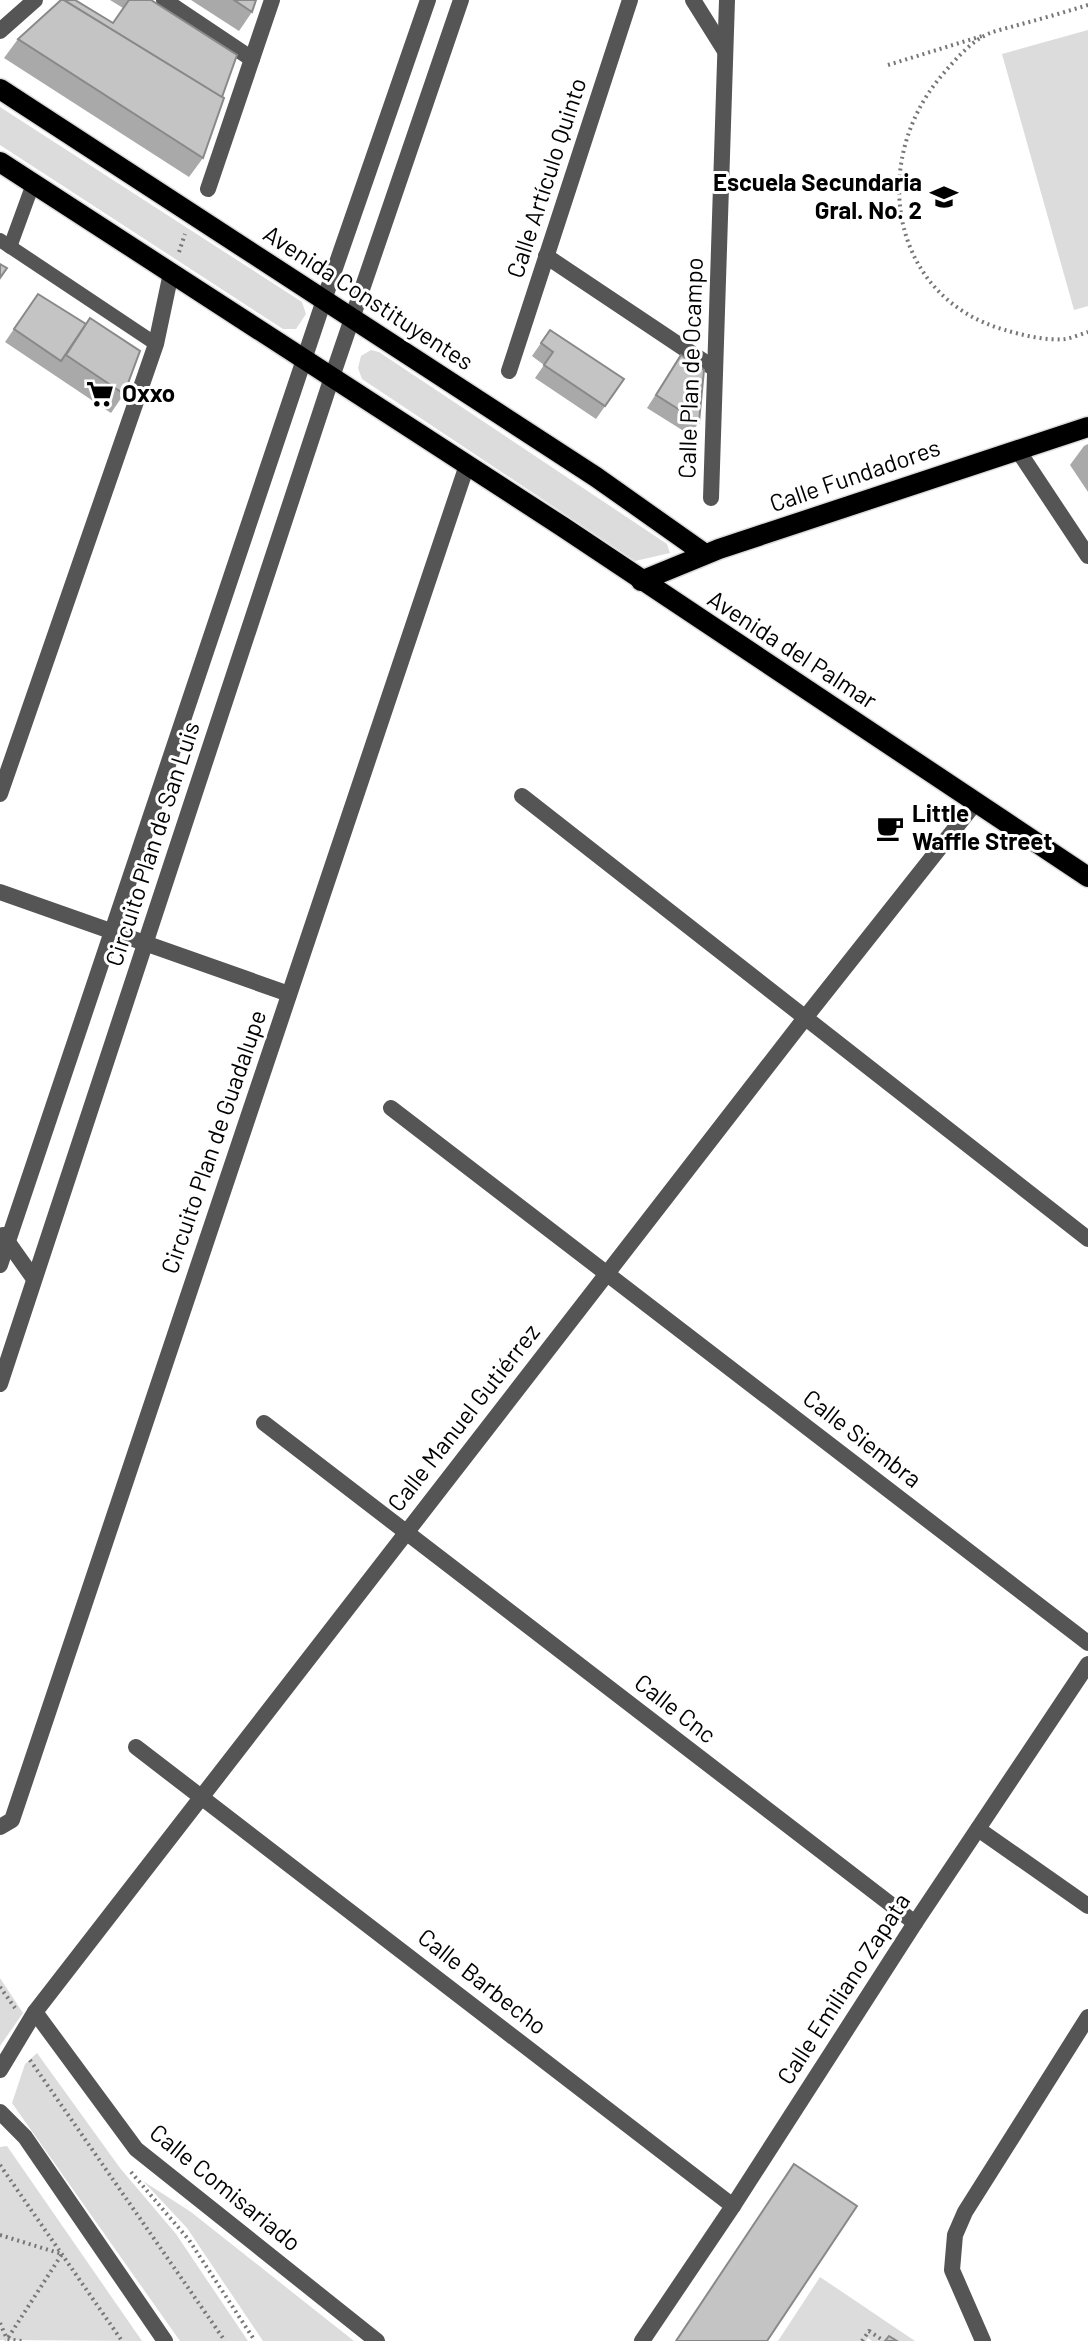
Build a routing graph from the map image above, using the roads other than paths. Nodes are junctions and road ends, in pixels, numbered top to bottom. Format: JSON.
{"nodes":[{"id":1,"x":35,"y":0,"type":"edge"},
{"id":2,"x":164,"y":0,"type":"edge"},
{"id":3,"x":272,"y":0,"type":"edge"},
{"id":4,"x":428,"y":0,"type":"edge"},
{"id":5,"x":461,"y":0,"type":"edge"},
{"id":6,"x":630,"y":0,"type":"edge"},
{"id":7,"x":693,"y":0,"type":"edge"},
{"id":8,"x":727,"y":0,"type":"edge"},
{"id":9,"x":0,"y":31,"type":"edge"},
{"id":10,"x":725,"y":51,"type":"junction"},
{"id":11,"x":252,"y":59,"type":"junction"},
{"id":12,"x":0,"y":89,"type":"edge"},
{"id":13,"x":0,"y":162,"type":"edge"},
{"id":14,"x":33,"y":184,"type":"junction"},
{"id":15,"x":208,"y":189,"type":"dead end"},
{"id":16,"x":5,"y":243,"type":"edge"},
{"id":17,"x":546,"y":256,"type":"junction"},
{"id":18,"x":171,"y":273,"type":"junction"},
{"id":19,"x":324,"y":300,"type":"junction"},
{"id":20,"x":352,"y":318,"type":"junction"},
{"id":21,"x":156,"y":344,"type":"junction"},
{"id":22,"x":305,"y":360,"type":"junction"},
{"id":23,"x":715,"y":369,"type":"junction"},
{"id":24,"x":509,"y":371,"type":"dead end"},
{"id":25,"x":332,"y":377,"type":"junction"},
{"id":26,"x":1088,"y":427,"type":"edge"},
{"id":27,"x":1017,"y":449,"type":"junction"},
{"id":28,"x":467,"y":465,"type":"junction"},
{"id":29,"x":711,"y":498,"type":"dead end"},
{"id":30,"x":705,"y":554,"type":"junction"},
{"id":31,"x":1088,"y":556,"type":"edge"},
{"id":32,"x":641,"y":581,"type":"junction"},
{"id":33,"x":4,"y":771,"type":"edge"},
{"id":34,"x":0,"y":794,"type":"edge"},
{"id":35,"x":522,"y":796,"type":"dead end"},
{"id":36,"x":976,"y":802,"type":"junction"},
{"id":37,"x":1088,"y":877,"type":"edge"},
{"id":38,"x":0,"y":892,"type":"edge"},
{"id":39,"x":114,"y":932,"type":"junction"},
{"id":40,"x":146,"y":943,"type":"junction"},
{"id":41,"x":289,"y":994,"type":"junction"},
{"id":42,"x":805,"y":1018,"type":"junction"},
{"id":43,"x":391,"y":1108,"type":"dead end"},
{"id":44,"x":4,"y":1236,"type":"edge"},
{"id":45,"x":1088,"y":1239,"type":"edge"},
{"id":46,"x":0,"y":1265,"type":"edge"},
{"id":47,"x":607,"y":1274,"type":"junction"},
{"id":48,"x":34,"y":1279,"type":"junction"},
{"id":49,"x":0,"y":1384,"type":"edge"},
{"id":50,"x":264,"y":1423,"type":"dead end"},
{"id":51,"x":406,"y":1533,"type":"junction"},
{"id":52,"x":1088,"y":1643,"type":"edge"},
{"id":53,"x":1088,"y":1664,"type":"edge"},
{"id":54,"x":136,"y":1747,"type":"dead end"},
{"id":55,"x":202,"y":1796,"type":"junction"},
{"id":56,"x":0,"y":1827,"type":"edge"},
{"id":57,"x":978,"y":1829,"type":"junction"},
{"id":58,"x":1088,"y":1906,"type":"edge"},
{"id":59,"x":915,"y":1923,"type":"junction"},
{"id":60,"x":35,"y":2012,"type":"junction"},
{"id":61,"x":1088,"y":2017,"type":"edge"},
{"id":62,"x":0,"y":2070,"type":"edge"},
{"id":63,"x":0,"y":2112,"type":"edge"},
{"id":64,"x":733,"y":2206,"type":"junction"},
{"id":65,"x":165,"y":2341,"type":"edge"},
{"id":66,"x":377,"y":2341,"type":"edge"},
{"id":67,"x":642,"y":2341,"type":"edge"},
{"id":68,"x":983,"y":2341,"type":"edge"}],
"edges":[{"from":1,"to":9,"type":"street"},
{"from":2,"to":11,"type":"street"},
{"from":3,"to":11,"type":"street"},
{"from":4,"to":19,"type":"street","name":"Circuito Plan de San Luis"},
{"from":5,"to":20,"type":"street","name":"Circuito Plan de San Luis"},
{"from":6,"to":17,"type":"street","name":"Calle Artículo Quinto"},
{"from":7,"to":10,"type":"street"},
{"from":8,"to":10,"type":"street","name":"Calle Plan de Ocampo"},
{"from":10,"to":23,"type":"street","name":"Calle Plan de Ocampo"},
{"from":11,"to":15,"type":"street"},
{"from":12,"to":19,"type":"main road","name":"Avenida Constituyentes"},
{"from":13,"to":14,"type":"main road"},
{"from":14,"to":16,"type":"lane"},
{"from":14,"to":18,"type":"main road"},
{"from":16,"to":21,"type":"lane"},
{"from":17,"to":23,"type":"street"},
{"from":17,"to":24,"type":"street","name":"Calle Artículo Quinto"},
{"from":18,"to":21,"type":"street"},
{"from":18,"to":22,"type":"main road"},
{"from":19,"to":20,"type":"main road","name":"Avenida Constituyentes"},
{"from":19,"to":22,"type":"street","name":"Circuito Plan de San Luis"},
{"from":20,"to":25,"type":"street","name":"Circuito Plan de San Luis"},
{"from":20,"to":30,"type":"main road","name":"Avenida Constituyentes"},
{"from":21,"to":33,"type":"street"},
{"from":22,"to":25,"type":"main road"},
{"from":22,"to":39,"type":"street","name":"Circuito Plan de San Luis"},
{"from":23,"to":29,"type":"street","name":"Calle Plan de Ocampo"},
{"from":25,"to":28,"type":"main road"},
{"from":25,"to":40,"type":"street","name":"Circuito Plan de San Luis"},
{"from":26,"to":27,"type":"main road","name":"Calle Fundadores"},
{"from":27,"to":30,"type":"main road","name":"Calle Fundadores"},
{"from":27,"to":31,"type":"street"},
{"from":28,"to":32,"type":"main road","name":"Avenida del Palmar"},
{"from":28,"to":41,"type":"street","name":"Circuito Plan de Guadalupe"},
{"from":30,"to":32,"type":"main road","name":"Calle Fundadores"},
{"from":32,"to":36,"type":"main road","name":"Avenida del Palmar"},
{"from":33,"to":34,"type":"street"},
{"from":35,"to":42,"type":"street"},
{"from":36,"to":37,"type":"main road","name":"Avenida del Palmar"},
{"from":36,"to":42,"type":"street","name":"Calle Manuel Gutiérrez"},
{"from":38,"to":39,"type":"street"},
{"from":39,"to":40,"type":"street"},
{"from":39,"to":44,"type":"street","name":"Circuito Plan de San Luis"},
{"from":40,"to":41,"type":"street"},
{"from":40,"to":48,"type":"street","name":"Circuito Plan de San Luis"},
{"from":41,"to":56,"type":"street","name":"Circuito Plan de Guadalupe"},
{"from":42,"to":45,"type":"street"},
{"from":42,"to":47,"type":"street","name":"Calle Manuel Gutiérrez"},
{"from":43,"to":47,"type":"street","name":"Calle Siembra"},
{"from":44,"to":46,"type":"street","name":"Circuito Plan de San Luis"},
{"from":44,"to":48,"type":"street"},
{"from":47,"to":51,"type":"street","name":"Calle Manuel Gutiérrez"},
{"from":47,"to":52,"type":"street","name":"Calle Siembra"},
{"from":48,"to":49,"type":"street","name":"Circuito Plan de San Luis"},
{"from":50,"to":51,"type":"street","name":"Calle Cnc"},
{"from":51,"to":55,"type":"street","name":"Calle Manuel Gutiérrez"},
{"from":51,"to":59,"type":"street","name":"Calle Cnc"},
{"from":53,"to":57,"type":"street","name":"Calle Emiliano Zapata"},
{"from":54,"to":55,"type":"street","name":"Calle Barbecho"},
{"from":55,"to":60,"type":"street","name":"Calle Manuel Gutiérrez"},
{"from":55,"to":64,"type":"street","name":"Calle Barbecho"},
{"from":57,"to":58,"type":"street"},
{"from":57,"to":59,"type":"street","name":"Calle Emiliano Zapata"},
{"from":59,"to":64,"type":"street","name":"Calle Emiliano Zapata"},
{"from":60,"to":62,"type":"street","name":"Calle Manuel Gutiérrez"},
{"from":60,"to":66,"type":"street","name":"Calle Comisariado"},
{"from":61,"to":68,"type":"street"},
{"from":63,"to":65,"type":"street"},
{"from":64,"to":67,"type":"street","name":"Calle Emiliano Zapata"}]}
